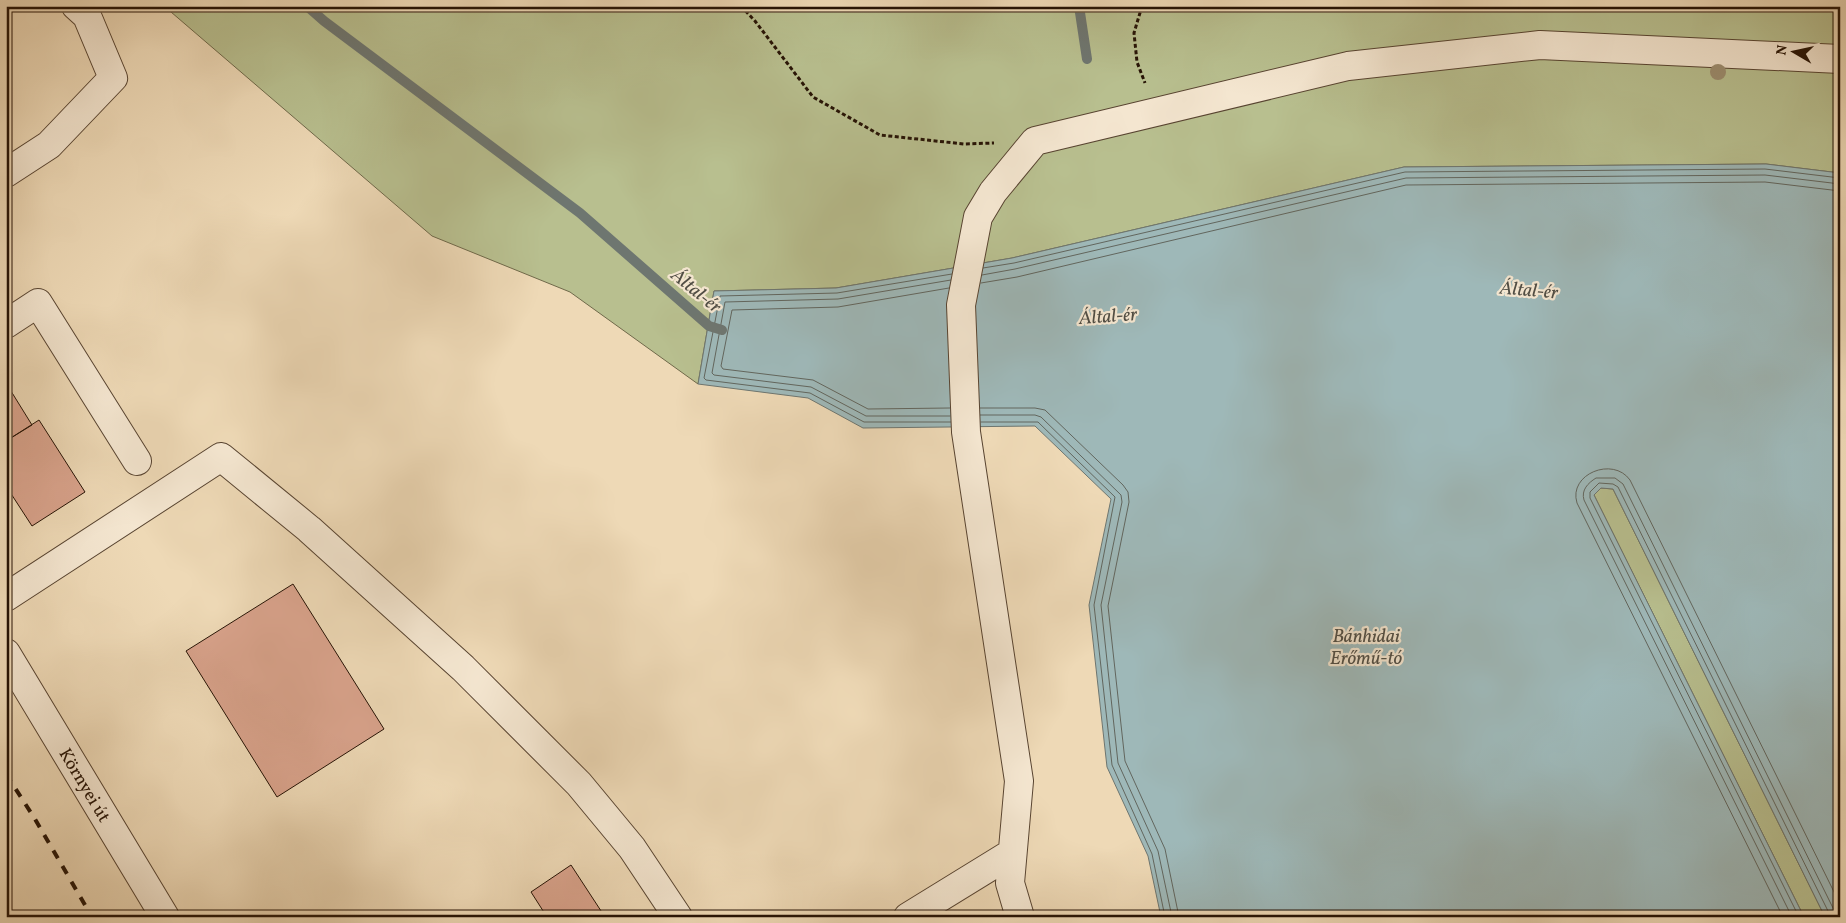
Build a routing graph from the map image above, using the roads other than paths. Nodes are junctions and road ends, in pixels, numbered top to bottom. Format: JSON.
{"nodes":[{"id":1,"x":76,"y":6,"type":"edge"},
{"id":2,"x":1840,"y":59,"type":"edge"},
{"id":3,"x":6,"y":173,"type":"edge"},
{"id":4,"x":6,"y":324,"type":"edge"},
{"id":5,"x":136,"y":461,"type":"dead end"},
{"id":6,"x":6,"y":597,"type":"edge"},
{"id":7,"x":6,"y":653,"type":"edge"},
{"id":8,"x":1012,"y":853,"type":"junction"},
{"id":9,"x":165,"y":917,"type":"edge"},
{"id":10,"x":678,"y":917,"type":"edge"},
{"id":11,"x":908,"y":917,"type":"edge"},
{"id":12,"x":1020,"y":917,"type":"edge"}],
"edges":[{"from":1,"to":3,"type":"street"},
{"from":2,"to":8,"type":"street"},
{"from":4,"to":5,"type":"street"},
{"from":6,"to":10,"type":"street"},
{"from":7,"to":9,"type":"street","name":"Környei út"},
{"from":8,"to":11,"type":"street"},
{"from":8,"to":12,"type":"street"}]}
